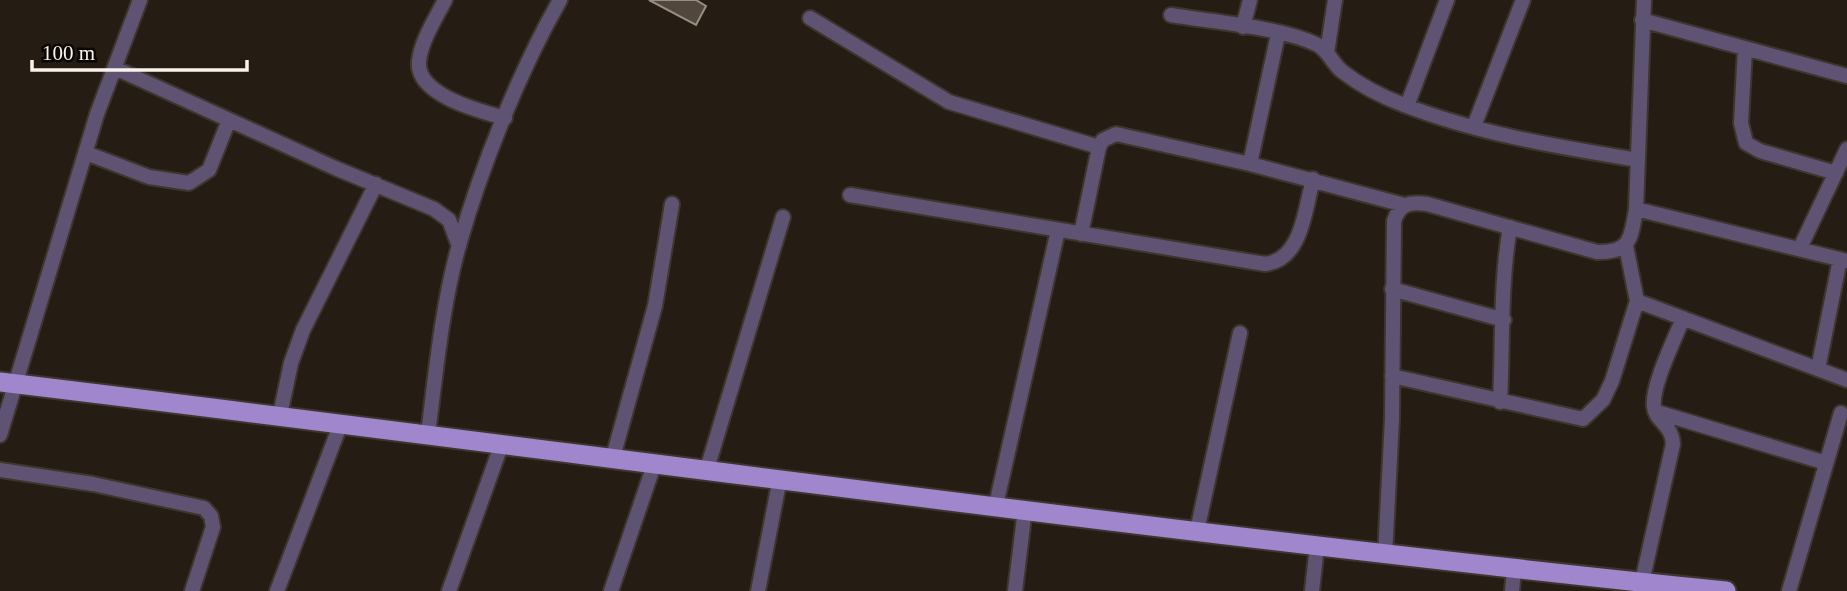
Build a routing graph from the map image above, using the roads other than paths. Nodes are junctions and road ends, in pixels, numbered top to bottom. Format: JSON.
{"nodes":[{"id":1,"x":140,"y":0,"type":"edge"},
{"id":2,"x":445,"y":0,"type":"edge"},
{"id":3,"x":560,"y":0,"type":"edge"},
{"id":4,"x":1250,"y":0,"type":"edge"},
{"id":5,"x":1335,"y":0,"type":"edge"},
{"id":6,"x":1447,"y":0,"type":"edge"},
{"id":7,"x":1523,"y":0,"type":"edge"},
{"id":8,"x":1644,"y":0,"type":"edge"},
{"id":9,"x":1171,"y":15,"type":"dead end"},
{"id":10,"x":810,"y":18,"type":"dead end"},
{"id":11,"x":1643,"y":20,"type":"junction"},
{"id":12,"x":1243,"y":27,"type":"junction"},
{"id":13,"x":1278,"y":34,"type":"junction"},
{"id":14,"x":1745,"y":48,"type":"junction"},
{"id":15,"x":1327,"y":53,"type":"junction"},
{"id":16,"x":115,"y":68,"type":"junction"},
{"id":17,"x":1847,"y":76,"type":"edge"},
{"id":18,"x":1407,"y":106,"type":"junction"},
{"id":19,"x":505,"y":118,"type":"junction"},
{"id":20,"x":229,"y":120,"type":"junction"},
{"id":21,"x":1474,"y":126,"type":"junction"},
{"id":22,"x":1099,"y":147,"type":"junction"},
{"id":23,"x":1847,"y":149,"type":"edge"},
{"id":24,"x":86,"y":153,"type":"junction"},
{"id":25,"x":1638,"y":160,"type":"junction"},
{"id":26,"x":1250,"y":164,"type":"junction"},
{"id":27,"x":1836,"y":173,"type":"junction"},
{"id":28,"x":1313,"y":179,"type":"junction"},
{"id":29,"x":376,"y":184,"type":"junction"},
{"id":30,"x":850,"y":195,"type":"dead end"},
{"id":31,"x":672,"y":204,"type":"dead end"},
{"id":32,"x":1404,"y":205,"type":"junction"},
{"id":33,"x":1636,"y":209,"type":"junction"},
{"id":34,"x":783,"y":217,"type":"dead end"},
{"id":35,"x":1510,"y":227,"type":"junction"},
{"id":36,"x":1058,"y":230,"type":"junction"},
{"id":37,"x":1082,"y":234,"type":"junction"},
{"id":38,"x":459,"y":246,"type":"junction"},
{"id":39,"x":1626,"y":246,"type":"junction"},
{"id":40,"x":1800,"y":248,"type":"junction"},
{"id":41,"x":1843,"y":260,"type":"edge"},
{"id":42,"x":1392,"y":289,"type":"junction"},
{"id":43,"x":1637,"y":301,"type":"junction"},
{"id":44,"x":1683,"y":318,"type":"junction"},
{"id":45,"x":1504,"y":320,"type":"junction"},
{"id":46,"x":1240,"y":333,"type":"dead end"},
{"id":47,"x":1818,"y":369,"type":"junction"},
{"id":48,"x":1392,"y":376,"type":"junction"},
{"id":49,"x":1847,"y":380,"type":"edge"},
{"id":50,"x":7,"y":383,"type":"edge"},
{"id":51,"x":1500,"y":402,"type":"junction"},
{"id":52,"x":1654,"y":411,"type":"junction"},
{"id":53,"x":1841,"y":413,"type":"dead end"},
{"id":54,"x":280,"y":415,"type":"junction"},
{"id":55,"x":341,"y":423,"type":"junction"},
{"id":56,"x":428,"y":434,"type":"junction"},
{"id":57,"x":0,"y":435,"type":"edge"},
{"id":58,"x":502,"y":443,"type":"junction"},
{"id":59,"x":613,"y":457,"type":"junction"},
{"id":60,"x":656,"y":462,"type":"junction"},
{"id":61,"x":1826,"y":463,"type":"junction"},
{"id":62,"x":707,"y":469,"type":"junction"},
{"id":63,"x":0,"y":470,"type":"edge"},
{"id":64,"x":780,"y":478,"type":"junction"},
{"id":65,"x":996,"y":505,"type":"junction"},
{"id":66,"x":1025,"y":509,"type":"junction"},
{"id":67,"x":1197,"y":531,"type":"junction"},
{"id":68,"x":1317,"y":546,"type":"junction"},
{"id":69,"x":1385,"y":556,"type":"junction"},
{"id":70,"x":1514,"y":569,"type":"junction"},
{"id":71,"x":1642,"y":582,"type":"junction"},
{"id":72,"x":191,"y":591,"type":"edge"},
{"id":73,"x":277,"y":591,"type":"edge"},
{"id":74,"x":449,"y":591,"type":"edge"},
{"id":75,"x":611,"y":591,"type":"edge"},
{"id":76,"x":758,"y":591,"type":"edge"},
{"id":77,"x":1015,"y":591,"type":"edge"},
{"id":78,"x":1312,"y":591,"type":"edge"},
{"id":79,"x":1512,"y":591,"type":"edge"},
{"id":80,"x":1726,"y":591,"type":"edge"},
{"id":81,"x":1789,"y":591,"type":"edge"}],
"edges":[{"from":1,"to":16,"type":"street"},
{"from":2,"to":19,"type":"street"},
{"from":3,"to":19,"type":"street"},
{"from":4,"to":12,"type":"street"},
{"from":5,"to":15,"type":"street"},
{"from":6,"to":18,"type":"street"},
{"from":7,"to":21,"type":"street"},
{"from":8,"to":11,"type":"street"},
{"from":9,"to":12,"type":"street"},
{"from":10,"to":22,"type":"street"},
{"from":11,"to":14,"type":"street"},
{"from":11,"to":25,"type":"street"},
{"from":12,"to":13,"type":"street"},
{"from":13,"to":15,"type":"street"},
{"from":13,"to":26,"type":"street"},
{"from":14,"to":17,"type":"street"},
{"from":14,"to":27,"type":"street"},
{"from":15,"to":18,"type":"street"},
{"from":16,"to":20,"type":"street"},
{"from":16,"to":24,"type":"street"},
{"from":18,"to":21,"type":"street"},
{"from":19,"to":38,"type":"street"},
{"from":20,"to":24,"type":"street"},
{"from":20,"to":29,"type":"street"},
{"from":21,"to":25,"type":"street"},
{"from":22,"to":26,"type":"street"},
{"from":22,"to":37,"type":"street"},
{"from":23,"to":27,"type":"street"},
{"from":24,"to":50,"type":"street"},
{"from":25,"to":33,"type":"street"},
{"from":26,"to":28,"type":"street"},
{"from":27,"to":40,"type":"street"},
{"from":28,"to":32,"type":"street"},
{"from":28,"to":37,"type":"street"},
{"from":29,"to":38,"type":"street"},
{"from":29,"to":54,"type":"street"},
{"from":30,"to":36,"type":"street"},
{"from":31,"to":59,"type":"street"},
{"from":32,"to":35,"type":"street"},
{"from":32,"to":42,"type":"street"},
{"from":33,"to":39,"type":"street"},
{"from":33,"to":40,"type":"street"},
{"from":34,"to":62,"type":"street"},
{"from":35,"to":39,"type":"street"},
{"from":35,"to":45,"type":"street"},
{"from":36,"to":37,"type":"street"},
{"from":36,"to":65,"type":"street"},
{"from":38,"to":56,"type":"street"},
{"from":39,"to":43,"type":"street"},
{"from":40,"to":41,"type":"street"},
{"from":41,"to":47,"type":"street"},
{"from":42,"to":45,"type":"street"},
{"from":42,"to":48,"type":"street"},
{"from":43,"to":44,"type":"street"},
{"from":43,"to":51,"type":"street"},
{"from":44,"to":47,"type":"street"},
{"from":44,"to":52,"type":"street"},
{"from":45,"to":51,"type":"street"},
{"from":46,"to":67,"type":"street"},
{"from":47,"to":49,"type":"street"},
{"from":48,"to":51,"type":"street"},
{"from":48,"to":69,"type":"street"},
{"from":50,"to":54,"type":"main road"},
{"from":50,"to":57,"type":"street"},
{"from":52,"to":61,"type":"street"},
{"from":52,"to":71,"type":"street"},
{"from":53,"to":61,"type":"street"},
{"from":54,"to":55,"type":"main road"},
{"from":55,"to":56,"type":"main road"},
{"from":55,"to":73,"type":"street"},
{"from":56,"to":58,"type":"main road"},
{"from":58,"to":59,"type":"main road"},
{"from":58,"to":74,"type":"street"},
{"from":59,"to":60,"type":"main road"},
{"from":60,"to":62,"type":"main road"},
{"from":60,"to":75,"type":"street"},
{"from":61,"to":81,"type":"street"},
{"from":62,"to":64,"type":"main road"},
{"from":63,"to":72,"type":"street"},
{"from":64,"to":65,"type":"main road"},
{"from":64,"to":76,"type":"street"},
{"from":65,"to":66,"type":"main road"},
{"from":66,"to":67,"type":"main road"},
{"from":66,"to":77,"type":"street"},
{"from":67,"to":68,"type":"main road"},
{"from":68,"to":69,"type":"main road"},
{"from":68,"to":78,"type":"street"},
{"from":69,"to":70,"type":"main road"},
{"from":70,"to":71,"type":"main road"},
{"from":70,"to":79,"type":"street"},
{"from":71,"to":80,"type":"main road"}]}
